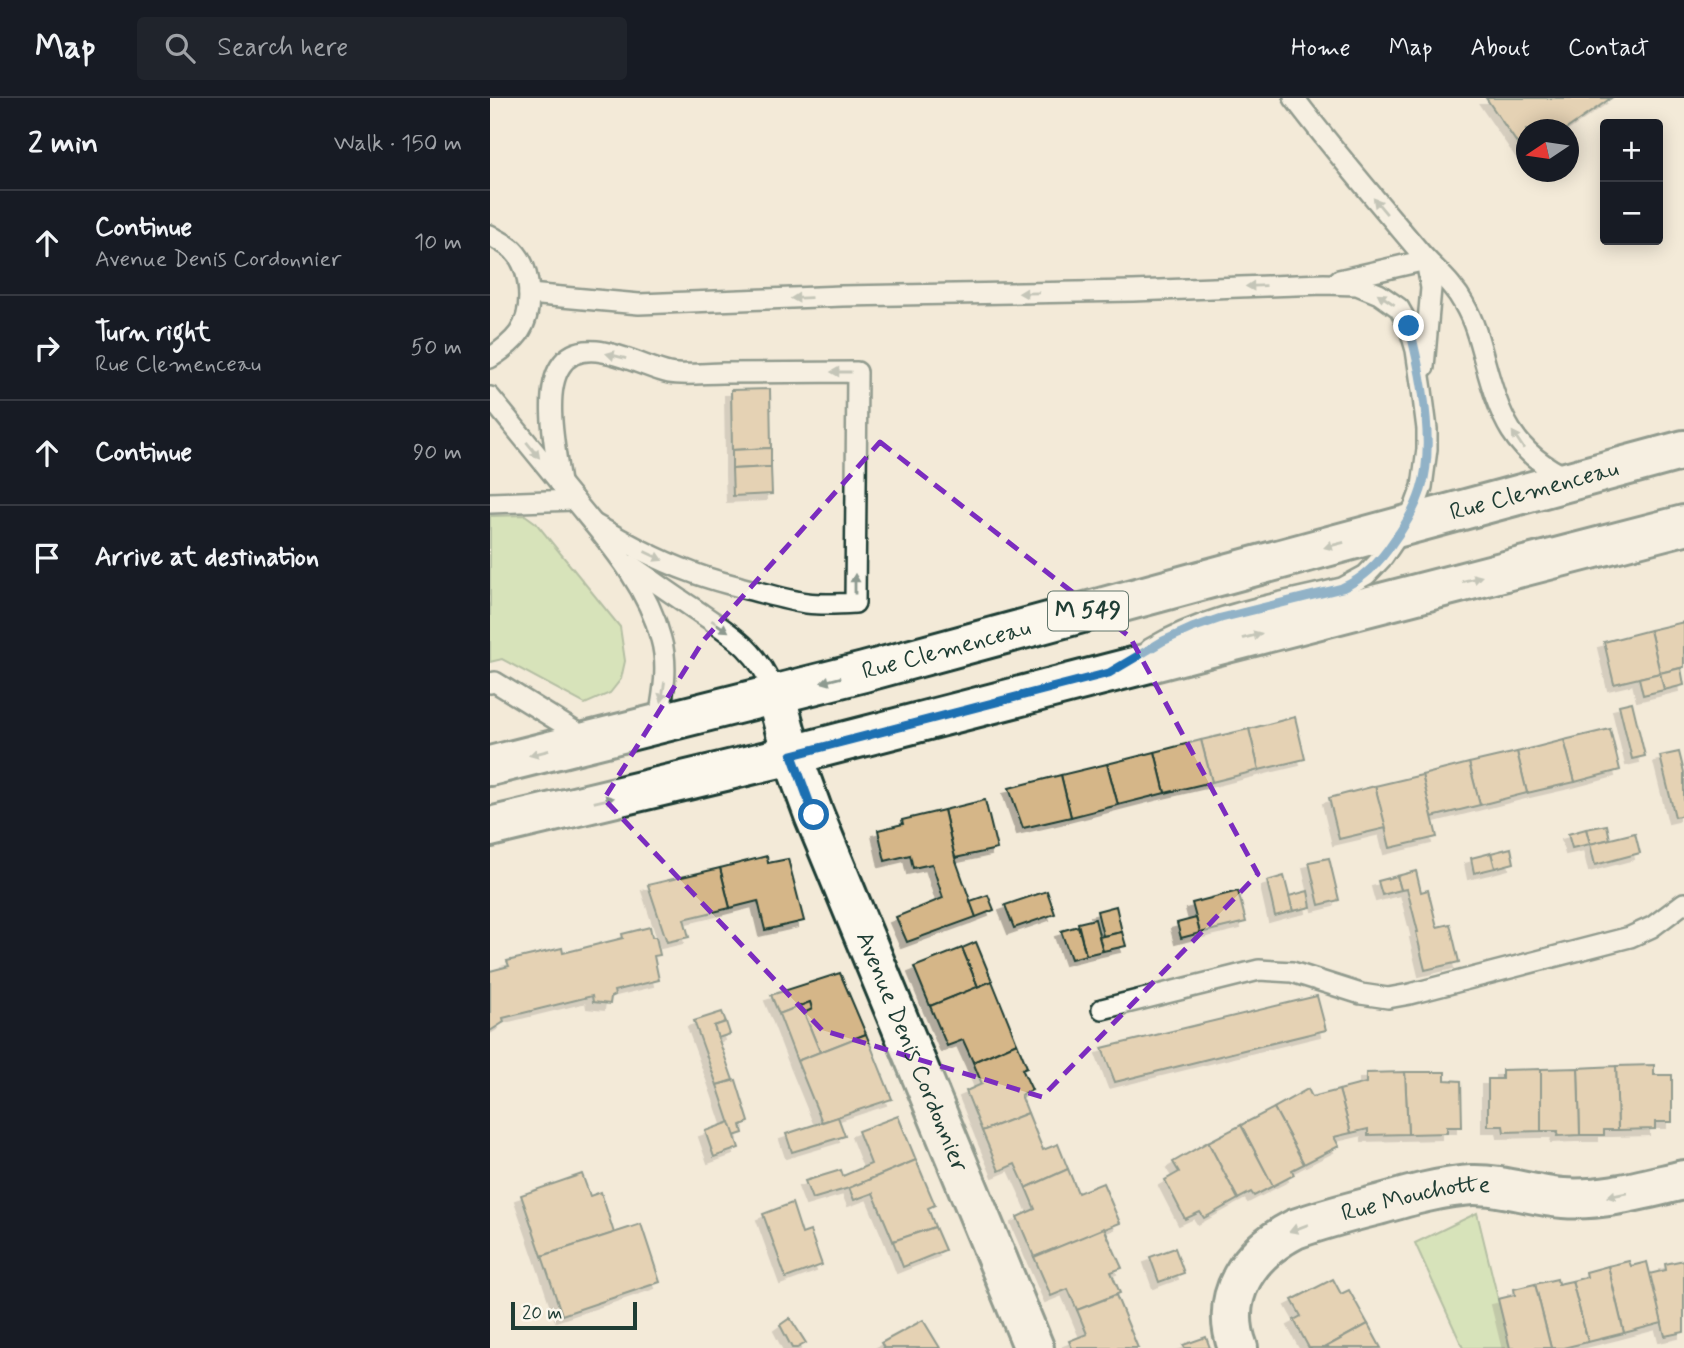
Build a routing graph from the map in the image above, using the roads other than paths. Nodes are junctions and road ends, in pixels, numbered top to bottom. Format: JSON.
{"nodes":[{"id":1,"x":1294,"y":98,"type":"edge"},
{"id":2,"x":490,"y":235,"type":"edge"},
{"id":3,"x":1426,"y":260,"type":"junction"},
{"id":4,"x":1324,"y":284,"type":"junction"},
{"id":5,"x":529,"y":294,"type":"junction"},
{"id":6,"x":490,"y":358,"type":"edge"},
{"id":7,"x":1422,"y":390,"type":"junction"},
{"id":8,"x":490,"y":397,"type":"edge"},
{"id":9,"x":1684,"y":450,"type":"edge"},
{"id":10,"x":1571,"y":480,"type":"junction"},
{"id":11,"x":560,"y":483,"type":"junction"},
{"id":12,"x":574,"y":500,"type":"junction"},
{"id":13,"x":490,"y":503,"type":"edge"},
{"id":14,"x":594,"y":524,"type":"junction"},
{"id":15,"x":1684,"y":525,"type":"edge"},
{"id":16,"x":1404,"y":526,"type":"junction"},
{"id":17,"x":623,"y":560,"type":"junction"},
{"id":18,"x":1109,"y":673,"type":"junction"},
{"id":19,"x":490,"y":683,"type":"edge"},
{"id":20,"x":775,"y":694,"type":"junction"},
{"id":21,"x":658,"y":724,"type":"junction"},
{"id":22,"x":590,"y":741,"type":"junction"},
{"id":23,"x":792,"y":755,"type":"junction"},
{"id":24,"x":490,"y":766,"type":"edge"},
{"id":25,"x":490,"y":827,"type":"edge"},
{"id":26,"x":1684,"y":903,"type":"edge"},
{"id":27,"x":1102,"y":1009,"type":"dead end"},
{"id":28,"x":1684,"y":1180,"type":"edge"},
{"id":29,"x":1034,"y":1348,"type":"edge"},
{"id":30,"x":1238,"y":1348,"type":"edge"}],
"edges":[{"from":3,"to":1,"type":"lane","one_way":true},
{"from":2,"to":5,"type":"lane"},
{"from":3,"to":4,"type":"lane"},
{"from":3,"to":7,"type":"lane"},
{"from":10,"to":3,"type":"lane","one_way":true},
{"from":4,"to":5,"type":"lane","one_way":true},
{"from":7,"to":4,"type":"lane","one_way":true},
{"from":5,"to":6,"type":"lane"},
{"from":7,"to":16,"type":"lane"},
{"from":8,"to":11,"type":"lane","one_way":true},
{"from":9,"to":10,"type":"main road","name":"Rue Clemenceau","number":"M 549"},
{"from":10,"to":16,"type":"main road","name":"Rue Clemenceau","number":"M 549"},
{"from":11,"to":12,"type":"lane"},
{"from":14,"to":11,"type":"lane","one_way":true},
{"from":12,"to":13,"type":"lane"},
{"from":12,"to":14,"type":"lane"},
{"from":14,"to":17,"type":"lane"},
{"from":18,"to":15,"type":"main road","number":"M 549","one_way":true},
{"from":16,"to":18,"type":"lane"},
{"from":16,"to":20,"type":"main road","name":"Rue Clemenceau","number":"M 549","one_way":true},
{"from":17,"to":20,"type":"lane","one_way":true},
{"from":17,"to":21,"type":"lane","one_way":true},
{"from":18,"to":23,"type":"main road","number":"M 549"},
{"from":19,"to":22,"type":"lane"},
{"from":20,"to":21,"type":"main road","name":"Rue Clemenceau","number":"M 549"},
{"from":20,"to":23,"type":"main road","name":"Avenue Denis Cordonnier"},
{"from":21,"to":22,"type":"main road","name":"Rue Clemenceau","number":"M 549"},
{"from":22,"to":24,"type":"main road","name":"Rue Clemenceau","number":"M 549","one_way":true},
{"from":25,"to":23,"type":"main road","number":"M 549","one_way":true},
{"from":23,"to":29,"type":"main road","name":"Avenue Denis Cordonnier"},
{"from":26,"to":27,"type":"lane"},
{"from":28,"to":30,"type":"main road","name":"Rue Mouchotte","one_way":true}]}
